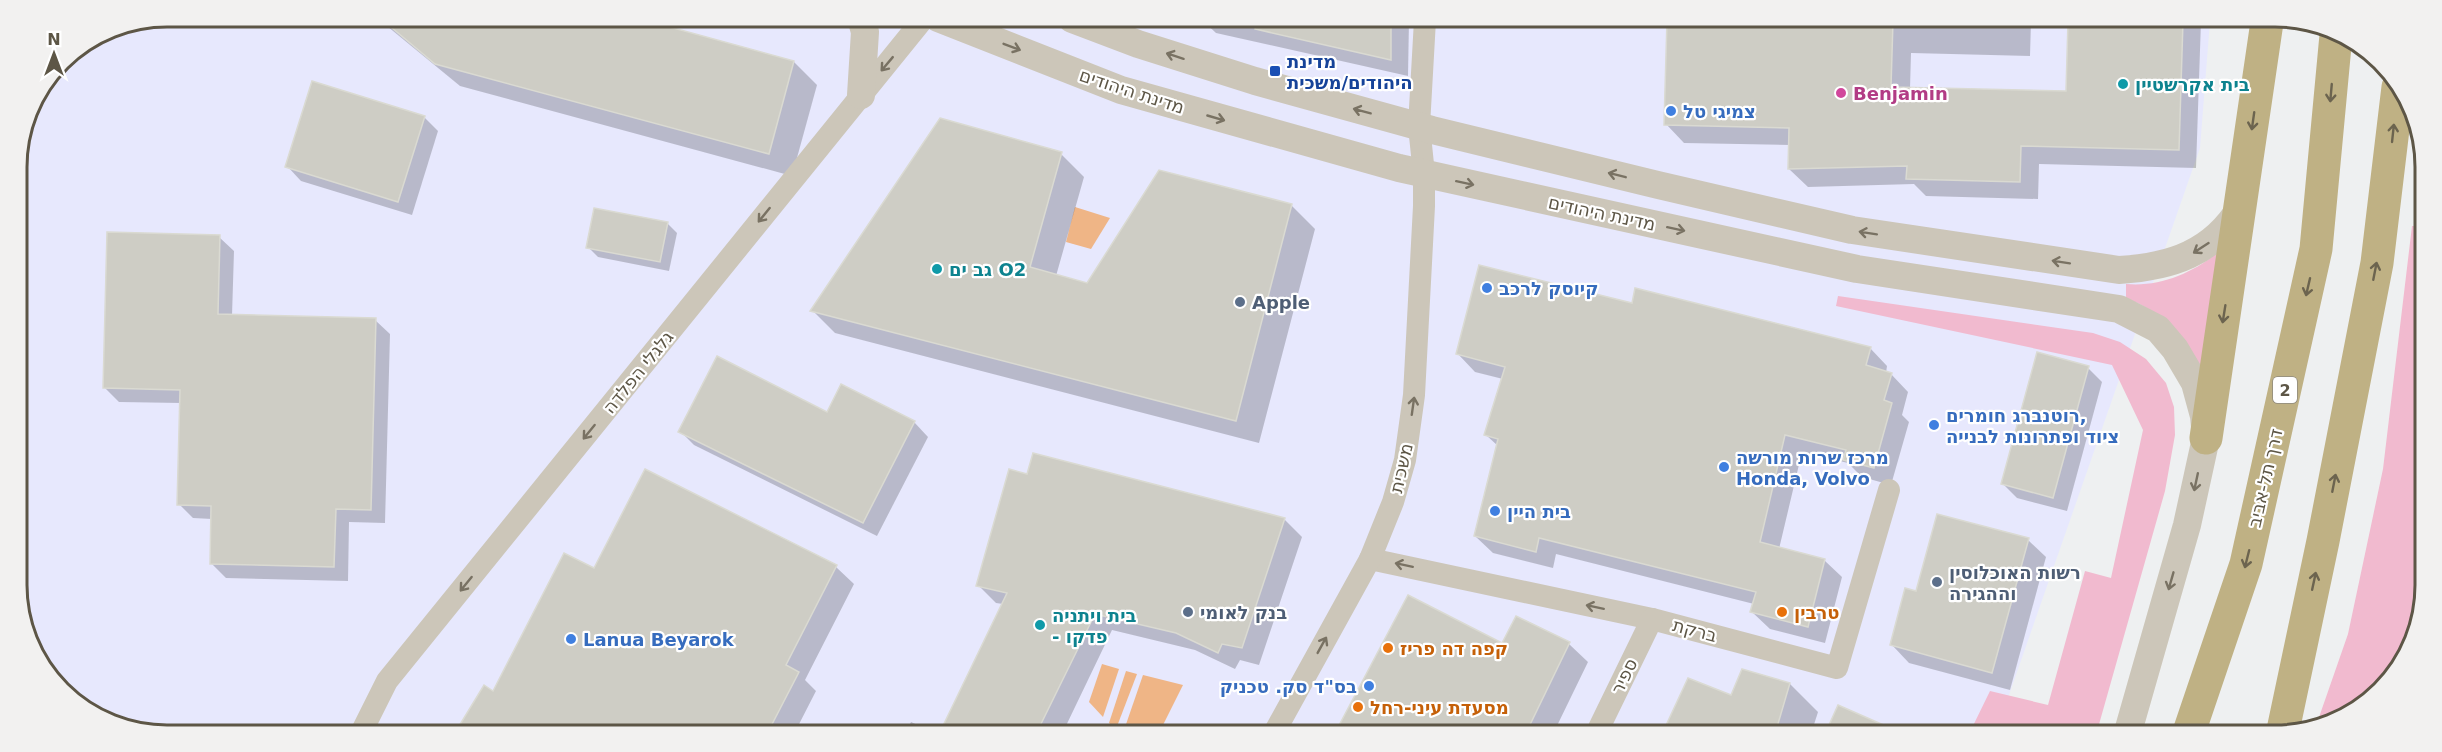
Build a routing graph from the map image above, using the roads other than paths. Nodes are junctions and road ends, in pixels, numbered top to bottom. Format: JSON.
{"nodes":[{"id":1,"x":864,"y":27,"type":"edge"},
{"id":2,"x":917,"y":27,"type":"edge"},
{"id":3,"x":961,"y":27,"type":"edge"},
{"id":4,"x":1093,"y":27,"type":"edge"},
{"id":5,"x":1425,"y":27,"type":"edge"},
{"id":6,"x":1438,"y":27,"type":"edge"},
{"id":7,"x":2266,"y":27,"type":"edge"},
{"id":8,"x":2335,"y":41,"type":"edge"},
{"id":9,"x":861,"y":95,"type":"junction"},
{"id":10,"x":2397,"y":98,"type":"edge"},
{"id":11,"x":1426,"y":128,"type":"junction"},
{"id":12,"x":1424,"y":174,"type":"junction"},
{"id":13,"x":2241,"y":207,"type":"junction"},
{"id":14,"x":2205,"y":438,"type":"junction"},
{"id":15,"x":1889,"y":490,"type":"dead end"},
{"id":16,"x":1370,"y":558,"type":"junction"},
{"id":17,"x":1652,"y":619,"type":"junction"},
{"id":18,"x":2306,"y":622,"type":"junction"},
{"id":19,"x":365,"y":725,"type":"edge"},
{"id":20,"x":1278,"y":725,"type":"edge"},
{"id":21,"x":1600,"y":725,"type":"edge"},
{"id":22,"x":2130,"y":725,"type":"edge"},
{"id":23,"x":2191,"y":725,"type":"edge"},
{"id":24,"x":2264,"y":725,"type":"edge"},
{"id":25,"x":2284,"y":725,"type":"edge"}],
"edges":[{"from":1,"to":9,"type":"street"},
{"from":2,"to":9,"type":"street","name":"גלגלי הפלדה","one_way":true},
{"from":3,"to":12,"type":"street","name":"מדינת היהודים","one_way":true},
{"from":11,"to":4,"type":"street","one_way":true},
{"from":5,"to":11,"type":"street","name":"משכית"},
{"from":6,"to":11,"type":"street","name":"משכית"},
{"from":7,"to":13,"type":"highway","one_way":true},
{"from":8,"to":23,"type":"highway","name":"דרך תל-אביב","number":"2","one_way":true},
{"from":9,"to":19,"type":"street","name":"גלגלי הפלדה","one_way":true},
{"from":18,"to":10,"type":"highway","one_way":true},
{"from":11,"to":12,"type":"street","name":"משכית"},
{"from":13,"to":11,"type":"street","one_way":true},
{"from":12,"to":14,"type":"street","name":"מדינת היהודים","one_way":true},
{"from":16,"to":12,"type":"street","name":"משכית","one_way":true},
{"from":13,"to":14,"type":"highway","one_way":true},
{"from":14,"to":22,"type":"street","one_way":true},
{"from":15,"to":17,"type":"street","name":"ברקת"},
{"from":17,"to":16,"type":"street","name":"ברקת","one_way":true},
{"from":20,"to":16,"type":"street","name":"משכית","one_way":true},
{"from":17,"to":21,"type":"street","name":"ספיר"},
{"from":18,"to":24,"type":"highway"},
{"from":18,"to":25,"type":"highway"}]}
